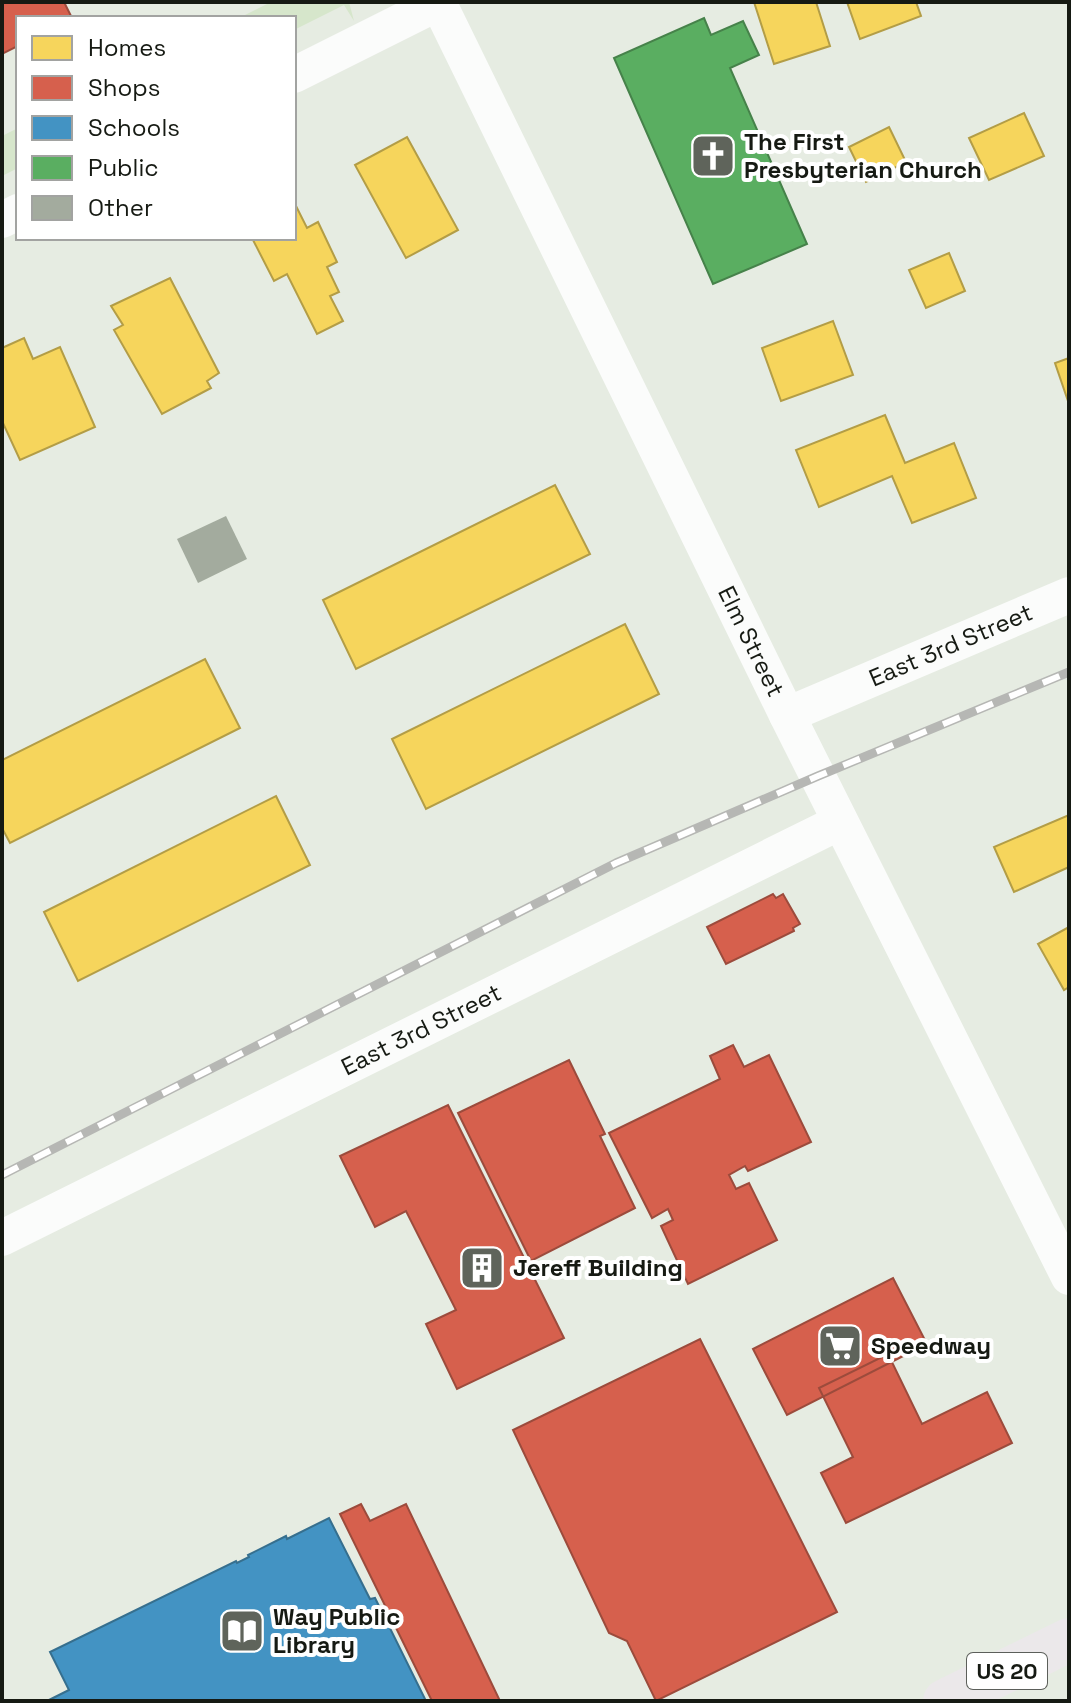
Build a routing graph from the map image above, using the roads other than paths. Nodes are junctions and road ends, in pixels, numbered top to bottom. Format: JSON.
{"nodes":[{"id":1,"x":439,"y":2,"type":"edge"},
{"id":2,"x":296,"y":74,"type":"edge"},
{"id":3,"x":1069,"y":595,"type":"edge"},
{"id":4,"x":787,"y":715,"type":"junction"},
{"id":5,"x":840,"y":822,"type":"junction"},
{"id":6,"x":2,"y":1238,"type":"edge"},
{"id":7,"x":1069,"y":1277,"type":"edge"},
{"id":8,"x":1069,"y":1640,"type":"edge"},
{"id":9,"x":945,"y":1701,"type":"edge"}],
"edges":[{"from":1,"to":2,"type":"street"},
{"from":1,"to":4,"type":"street","name":"Elm Street"},
{"from":3,"to":4,"type":"street","name":"East 3rd Street"},
{"from":4,"to":5,"type":"street","name":"Elm Street"},
{"from":5,"to":6,"type":"street","name":"East 3rd Street"},
{"from":5,"to":7,"type":"street","name":"Elm Street"},
{"from":8,"to":9,"type":"main road","number":"US 20"}]}
